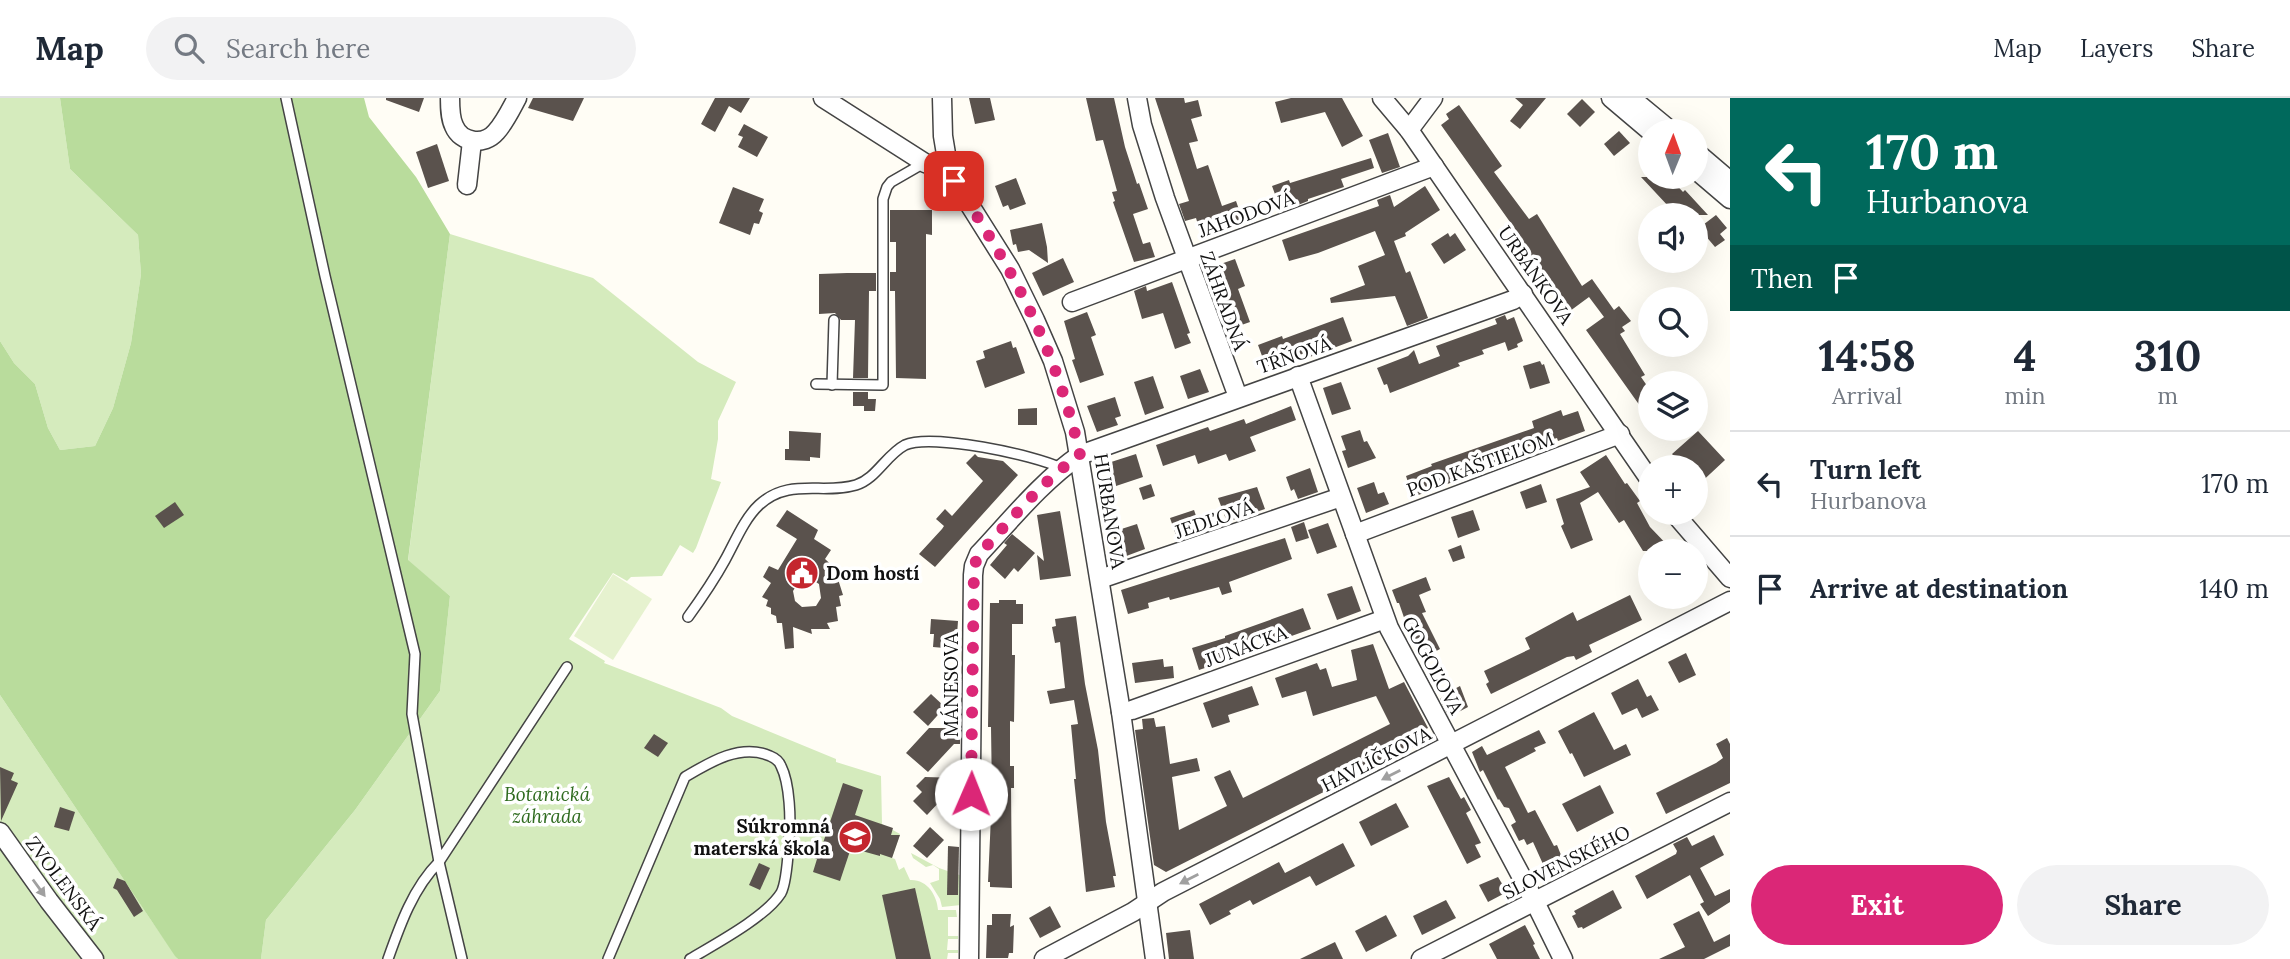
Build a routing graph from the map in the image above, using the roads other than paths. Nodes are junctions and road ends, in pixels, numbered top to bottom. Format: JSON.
{"nodes":[{"id":1,"x":286,"y":98,"type":"edge"},
{"id":2,"x":450,"y":98,"type":"edge"},
{"id":3,"x":517,"y":98,"type":"edge"},
{"id":4,"x":823,"y":98,"type":"edge"},
{"id":5,"x":942,"y":98,"type":"edge"},
{"id":6,"x":1137,"y":98,"type":"edge"},
{"id":7,"x":1382,"y":98,"type":"edge"},
{"id":8,"x":1433,"y":98,"type":"edge"},
{"id":9,"x":1611,"y":98,"type":"edge"},
{"id":10,"x":1631,"y":98,"type":"edge"},
{"id":11,"x":1656,"y":119,"type":"edge"},
{"id":12,"x":1638,"y":121,"type":"edge"},
{"id":13,"x":1409,"y":130,"type":"junction"},
{"id":14,"x":472,"y":141,"type":"junction"},
{"id":15,"x":1708,"y":162,"type":"edge"},
{"id":16,"x":925,"y":163,"type":"junction"},
{"id":17,"x":1434,"y":166,"type":"junction"},
{"id":18,"x":949,"y":172,"type":"junction"},
{"id":19,"x":1708,"y":180,"type":"edge"},
{"id":20,"x":1730,"y":181,"type":"edge"},
{"id":21,"x":467,"y":185,"type":"dead end"},
{"id":22,"x":1730,"y":199,"type":"edge"},
{"id":23,"x":1186,"y":258,"type":"junction"},
{"id":24,"x":1523,"y":294,"type":"junction"},
{"id":25,"x":1072,"y":302,"type":"dead end"},
{"id":26,"x":834,"y":320,"type":"dead end"},
{"id":27,"x":1298,"y":376,"type":"junction"},
{"id":28,"x":816,"y":384,"type":"dead end"},
{"id":29,"x":832,"y":385,"type":"junction"},
{"id":30,"x":1238,"y":397,"type":"junction"},
{"id":31,"x":1619,"y":434,"type":"junction"},
{"id":32,"x":1080,"y":455,"type":"junction"},
{"id":33,"x":1638,"y":462,"type":"edge"},
{"id":34,"x":1061,"y":468,"type":"junction"},
{"id":35,"x":1341,"y":497,"type":"junction"},
{"id":36,"x":1684,"y":525,"type":"edge"},
{"id":37,"x":1355,"y":534,"type":"junction"},
{"id":38,"x":1730,"y":578,"type":"edge"},
{"id":39,"x":1100,"y":579,"type":"junction"},
{"id":40,"x":1730,"y":601,"type":"edge"},
{"id":41,"x":688,"y":617,"type":"dead end"},
{"id":42,"x":1385,"y":619,"type":"junction"},
{"id":43,"x":567,"y":667,"type":"dead end"},
{"id":44,"x":1121,"y":712,"type":"junction"},
{"id":45,"x":1452,"y":743,"type":"junction"},
{"id":46,"x":1730,"y":802,"type":"edge"},
{"id":47,"x":0,"y":832,"type":"edge"},
{"id":48,"x":439,"y":859,"type":"junction"},
{"id":49,"x":1535,"y":902,"type":"junction"},
{"id":50,"x":1147,"y":903,"type":"junction"},
{"id":51,"x":94,"y":959,"type":"edge"},
{"id":52,"x":388,"y":959,"type":"edge"},
{"id":53,"x":462,"y":959,"type":"edge"},
{"id":54,"x":608,"y":959,"type":"edge"},
{"id":55,"x":690,"y":959,"type":"edge"},
{"id":56,"x":969,"y":959,"type":"edge"},
{"id":57,"x":1044,"y":959,"type":"edge"},
{"id":58,"x":1155,"y":959,"type":"edge"},
{"id":59,"x":1421,"y":959,"type":"edge"},
{"id":60,"x":1563,"y":959,"type":"edge"}],
"edges":[{"from":1,"to":48,"type":"lane"},
{"from":2,"to":14,"type":"street"},
{"from":3,"to":14,"type":"street"},
{"from":4,"to":16,"type":"street"},
{"from":5,"to":18,"type":"street","name":"HURBANOVA"},
{"from":6,"to":23,"type":"street","name":"ZÁHRADNÁ"},
{"from":7,"to":13,"type":"street","name":"URBÁNKOVA"},
{"from":8,"to":13,"type":"street"},
{"from":9,"to":12,"type":"street"},
{"from":10,"to":11,"type":"street"},
{"from":13,"to":17,"type":"street","name":"URBÁNKOVA"},
{"from":14,"to":21,"type":"street"},
{"from":15,"to":20,"type":"street"},
{"from":16,"to":18,"type":"street"},
{"from":16,"to":29,"type":"lane"},
{"from":17,"to":23,"type":"street","name":"JAHODOVÁ"},
{"from":17,"to":24,"type":"street","name":"URBÁNKOVA"},
{"from":18,"to":32,"type":"street","name":"HURBANOVA"},
{"from":19,"to":22,"type":"street"},
{"from":23,"to":25,"type":"street","name":"JAHODOVÁ"},
{"from":23,"to":30,"type":"street","name":"ZÁHRADNÁ"},
{"from":24,"to":27,"type":"street","name":"TŔŇOVÁ"},
{"from":24,"to":31,"type":"street","name":"URBÁNKOVA"},
{"from":26,"to":29,"type":"lane"},
{"from":27,"to":30,"type":"street","name":"TŔŇOVÁ"},
{"from":27,"to":35,"type":"street","name":"GOGOĽOVA"},
{"from":28,"to":29,"type":"lane"},
{"from":30,"to":32,"type":"street","name":"TŔŇOVÁ"},
{"from":31,"to":33,"type":"street","name":"URBÁNKOVA"},
{"from":31,"to":37,"type":"street","name":"POD KAŠTIEĽOM"},
{"from":32,"to":34,"type":"street","name":"MÁNESOVA"},
{"from":32,"to":39,"type":"street","name":"HURBANOVA"},
{"from":34,"to":41,"type":"lane"},
{"from":34,"to":56,"type":"street","name":"MÁNESOVA"},
{"from":35,"to":37,"type":"street","name":"GOGOĽOVA"},
{"from":35,"to":39,"type":"street","name":"JEDĽOVÁ"},
{"from":36,"to":38,"type":"street"},
{"from":37,"to":42,"type":"street","name":"GOGOĽOVA"},
{"from":39,"to":44,"type":"street","name":"HURBANOVA"},
{"from":40,"to":45,"type":"street","name":"HAVLÍČKOVA"},
{"from":42,"to":44,"type":"street","name":"JUNÁCKA"},
{"from":42,"to":45,"type":"street","name":"GOGOĽOVA"},
{"from":43,"to":48,"type":"lane"},
{"from":44,"to":50,"type":"street","name":"HURBANOVA"},
{"from":45,"to":49,"type":"street","name":"GOGOĽOVA"},
{"from":45,"to":50,"type":"street","name":"HAVLÍČKOVA","one_way":true},
{"from":46,"to":49,"type":"street","name":"SLOVENSKÉHO"},
{"from":47,"to":51,"type":"street","name":"ZVOLENSKÁ","one_way":true},
{"from":48,"to":52,"type":"lane"},
{"from":48,"to":53,"type":"lane"},
{"from":49,"to":59,"type":"street","name":"SLOVENSKÉHO"},
{"from":49,"to":60,"type":"street","name":"GOGOĽOVA"},
{"from":50,"to":57,"type":"street","name":"HAVLÍČKOVA"},
{"from":50,"to":58,"type":"street","name":"HURBANOVA"},
{"from":54,"to":55,"type":"lane"}]}
